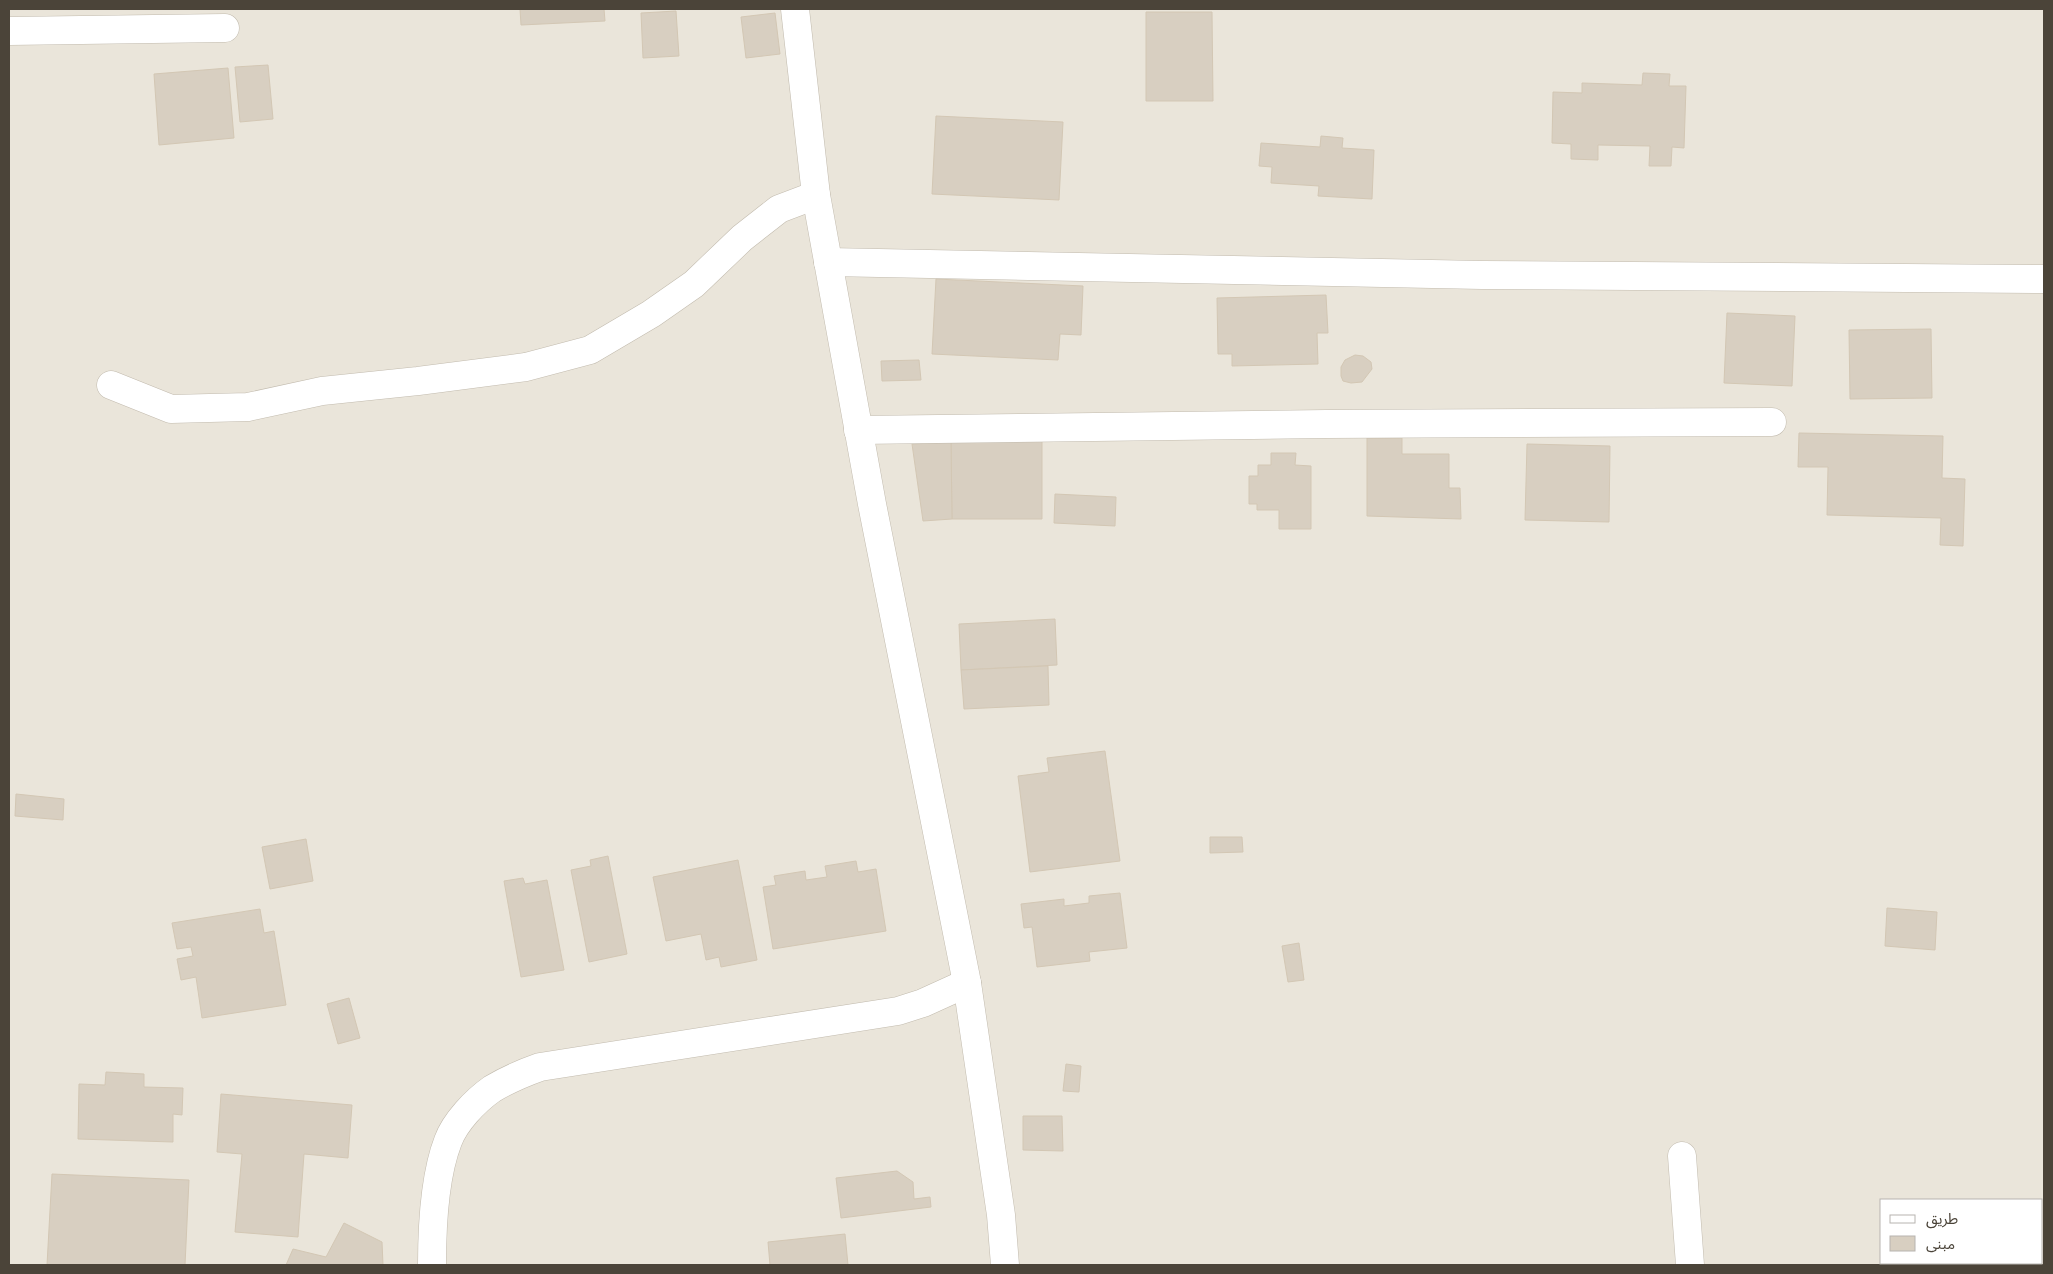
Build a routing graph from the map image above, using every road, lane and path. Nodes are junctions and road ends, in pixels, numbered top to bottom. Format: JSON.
{"nodes":[{"id":1,"x":795,"y":9,"type":"edge"},
{"id":2,"x":225,"y":28,"type":"dead end"},
{"id":3,"x":9,"y":31,"type":"edge"},
{"id":4,"x":816,"y":195,"type":"junction"},
{"id":5,"x":828,"y":262,"type":"junction"},
{"id":6,"x":2044,"y":279,"type":"edge"},
{"id":7,"x":110,"y":385,"type":"dead end"},
{"id":8,"x":1772,"y":422,"type":"dead end"},
{"id":9,"x":858,"y":430,"type":"junction"},
{"id":10,"x":967,"y":982,"type":"junction"},
{"id":11,"x":1682,"y":1156,"type":"dead end"},
{"id":12,"x":432,"y":1265,"type":"edge"},
{"id":13,"x":1005,"y":1265,"type":"edge"},
{"id":14,"x":1690,"y":1265,"type":"edge"}],
"edges":[{"from":1,"to":4,"type":"street"},
{"from":2,"to":3,"type":"street"},
{"from":4,"to":5,"type":"street"},
{"from":4,"to":7,"type":"street"},
{"from":5,"to":6,"type":"street"},
{"from":5,"to":9,"type":"street"},
{"from":8,"to":9,"type":"street"},
{"from":9,"to":10,"type":"street"},
{"from":10,"to":12,"type":"street"},
{"from":10,"to":13,"type":"street"},
{"from":11,"to":14,"type":"street"}]}
